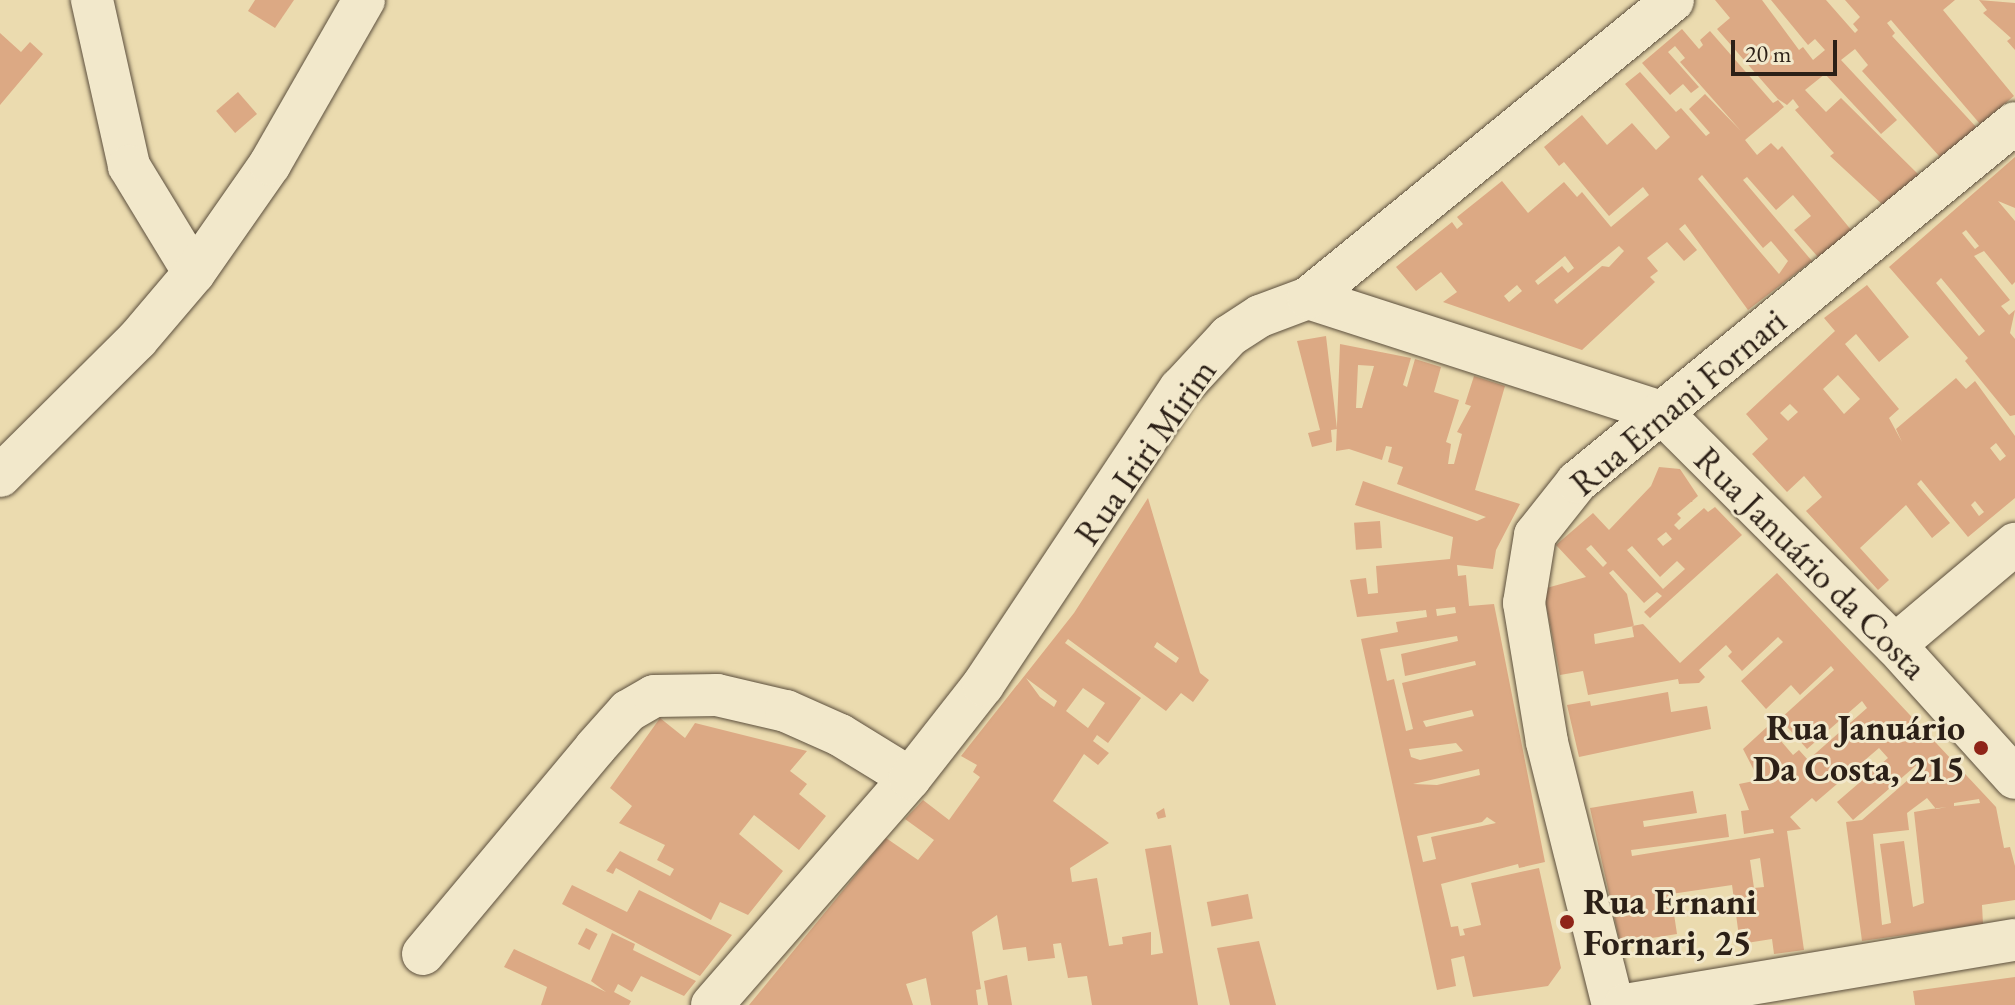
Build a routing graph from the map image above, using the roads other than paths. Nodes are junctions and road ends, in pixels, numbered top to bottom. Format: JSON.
{"nodes":[{"id":1,"x":92,"y":0,"type":"edge"},
{"id":2,"x":364,"y":0,"type":"edge"},
{"id":3,"x":1673,"y":0,"type":"edge"},
{"id":4,"x":2015,"y":123,"type":"edge"},
{"id":5,"x":194,"y":273,"type":"junction"},
{"id":6,"x":1308,"y":298,"type":"junction"},
{"id":7,"x":1661,"y":412,"type":"junction"},
{"id":8,"x":0,"y":476,"type":"edge"},
{"id":9,"x":2015,"y":544,"type":"edge"},
{"id":10,"x":1895,"y":645,"type":"junction"},
{"id":11,"x":910,"y":778,"type":"junction"},
{"id":12,"x":2015,"y":778,"type":"edge"},
{"id":13,"x":2015,"y":940,"type":"edge"},
{"id":14,"x":423,"y":954,"type":"dead end"},
{"id":15,"x":712,"y":1005,"type":"edge"},
{"id":16,"x":1613,"y":1005,"type":"edge"},
{"id":17,"x":1625,"y":1005,"type":"edge"}],
"edges":[{"from":1,"to":5,"type":"street"},
{"from":2,"to":5,"type":"street"},
{"from":3,"to":6,"type":"street","name":"Rua Iriri Mirim"},
{"from":4,"to":7,"type":"street","name":"Rua Ernani Fornari"},
{"from":5,"to":8,"type":"street"},
{"from":6,"to":7,"type":"street","name":"Rua Januário da Costa"},
{"from":6,"to":11,"type":"street","name":"Rua Iriri Mirim"},
{"from":7,"to":10,"type":"street","name":"Rua Januário da Costa"},
{"from":7,"to":16,"type":"street","name":"Rua Ernani Fornari"},
{"from":9,"to":10,"type":"street"},
{"from":10,"to":12,"type":"street","name":"Rua Januário da Costa"},
{"from":11,"to":14,"type":"street"},
{"from":11,"to":15,"type":"street","name":"Rua Iriri Mirim"},
{"from":13,"to":17,"type":"street"}]}
